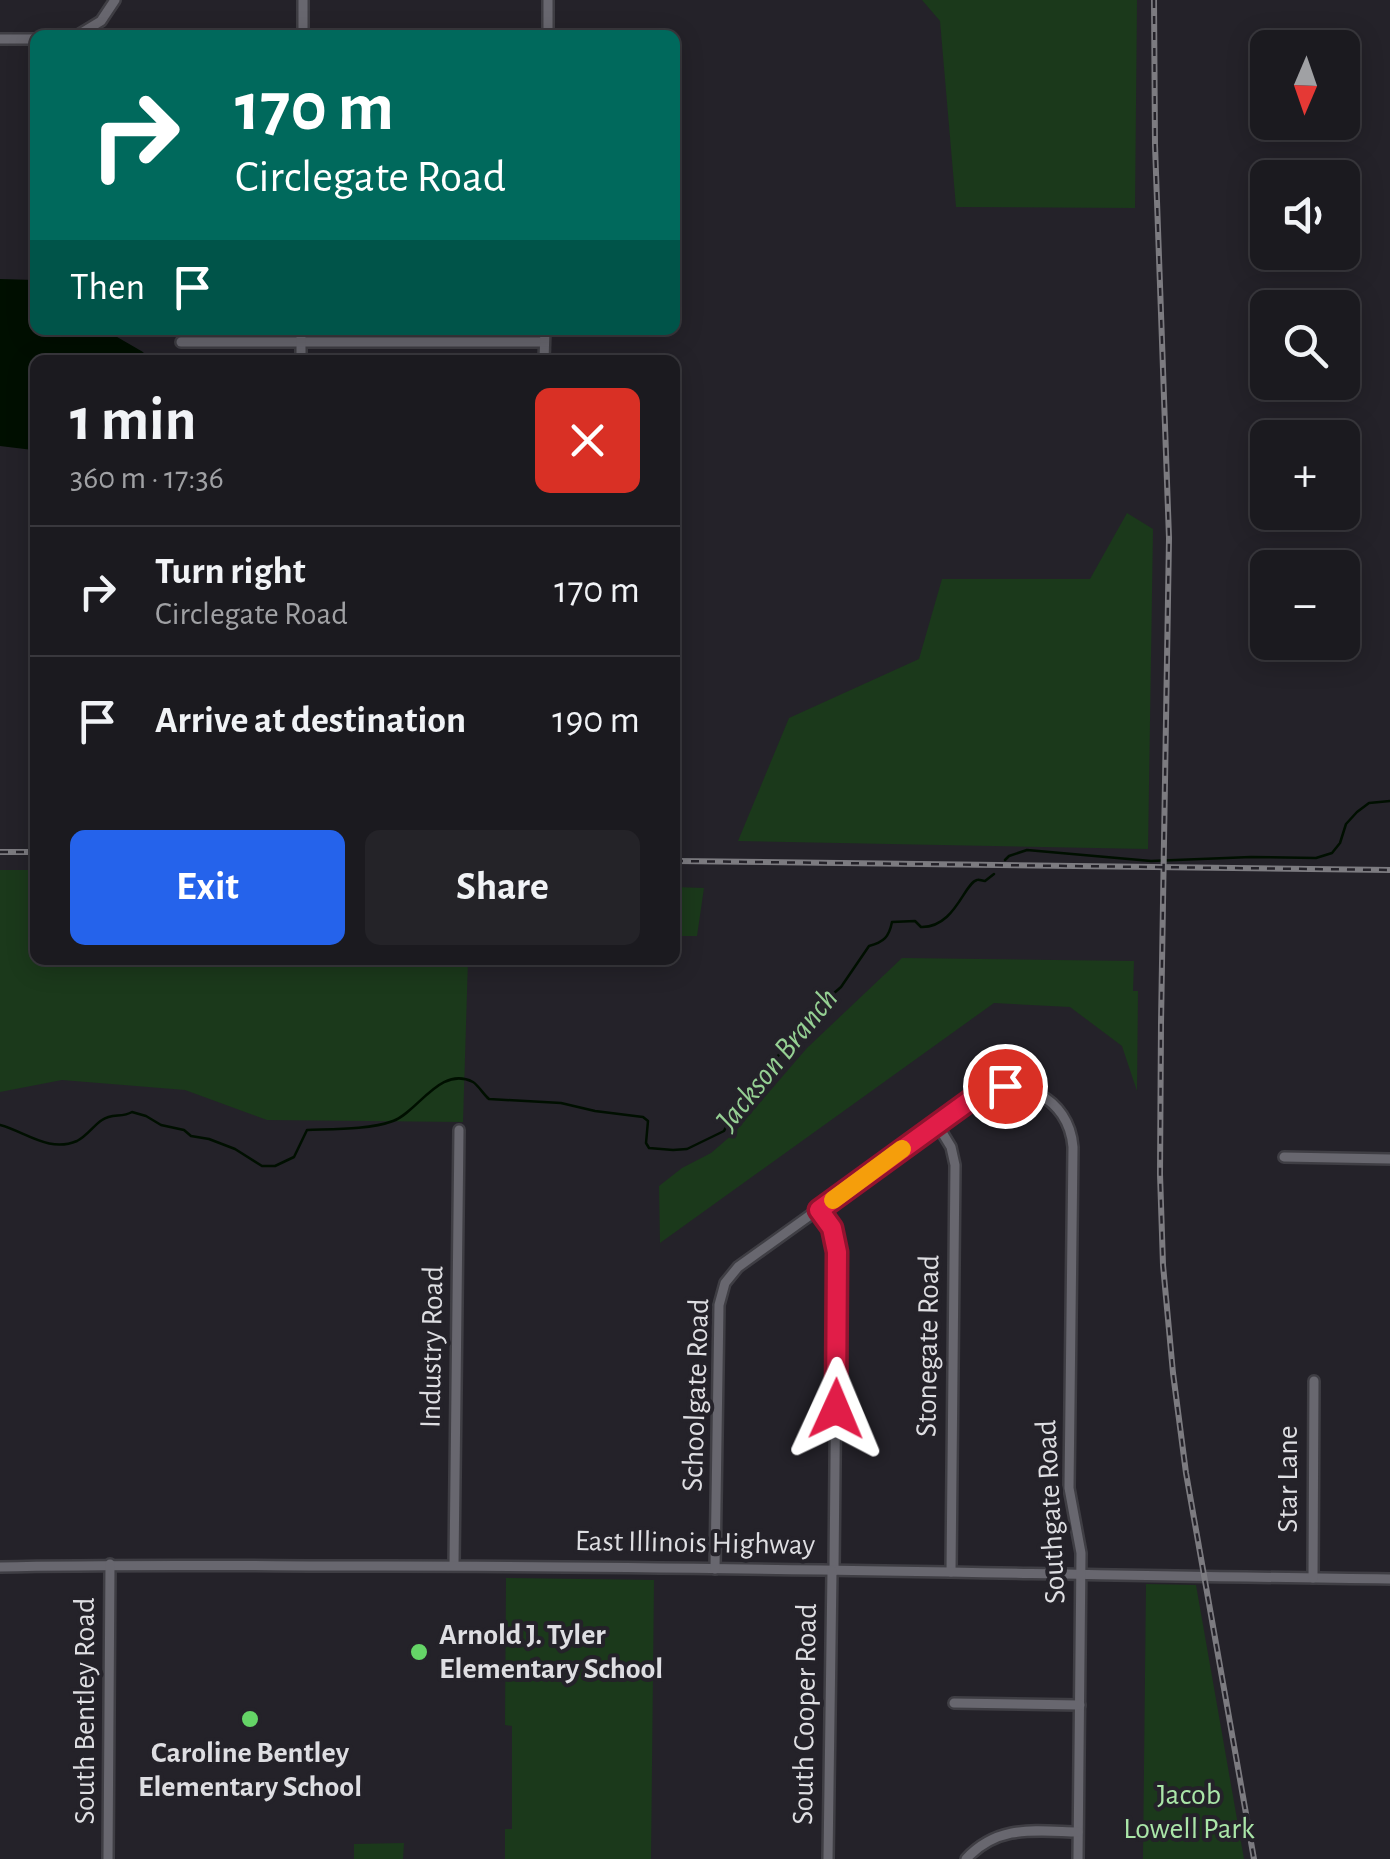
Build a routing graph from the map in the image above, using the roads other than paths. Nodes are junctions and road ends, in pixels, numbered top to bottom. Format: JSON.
{"nodes":[{"id":1,"x":114,"y":0,"type":"edge"},
{"id":2,"x":304,"y":0,"type":"edge"},
{"id":3,"x":548,"y":0,"type":"edge"},
{"id":4,"x":86,"y":30,"type":"edge"},
{"id":5,"x":303,"y":30,"type":"edge"},
{"id":6,"x":548,"y":30,"type":"edge"},
{"id":7,"x":0,"y":38,"type":"edge"},
{"id":8,"x":30,"y":39,"type":"edge"},
{"id":9,"x":544,"y":335,"type":"edge"},
{"id":10,"x":301,"y":336,"type":"edge"},
{"id":11,"x":180,"y":342,"type":"dead end"},
{"id":12,"x":544,"y":342,"type":"junction"},
{"id":13,"x":544,"y":355,"type":"edge"},
{"id":14,"x":938,"y":1124,"type":"junction"},
{"id":15,"x":459,"y":1130,"type":"dead end"},
{"id":16,"x":1284,"y":1158,"type":"dead end"},
{"id":17,"x":1390,"y":1159,"type":"edge"},
{"id":18,"x":819,"y":1210,"type":"junction"},
{"id":19,"x":1314,"y":1381,"type":"dead end"},
{"id":20,"x":110,"y":1564,"type":"junction"},
{"id":21,"x":454,"y":1565,"type":"junction"},
{"id":22,"x":0,"y":1567,"type":"edge"},
{"id":23,"x":716,"y":1569,"type":"junction"},
{"id":24,"x":833,"y":1571,"type":"junction"},
{"id":25,"x":951,"y":1572,"type":"junction"},
{"id":26,"x":1081,"y":1575,"type":"junction"},
{"id":27,"x":1313,"y":1578,"type":"junction"},
{"id":28,"x":1390,"y":1579,"type":"edge"},
{"id":29,"x":954,"y":1703,"type":"dead end"},
{"id":30,"x":1080,"y":1705,"type":"junction"},
{"id":31,"x":1078,"y":1832,"type":"junction"},
{"id":32,"x":108,"y":1859,"type":"edge"},
{"id":33,"x":828,"y":1859,"type":"edge"},
{"id":34,"x":966,"y":1859,"type":"edge"},
{"id":35,"x":1078,"y":1859,"type":"edge"}],
"edges":[{"from":1,"to":4,"type":"street"},
{"from":2,"to":5,"type":"street"},
{"from":3,"to":6,"type":"street"},
{"from":7,"to":8,"type":"street"},
{"from":9,"to":12,"type":"street"},
{"from":10,"to":11,"type":"street"},
{"from":10,"to":12,"type":"street"},
{"from":12,"to":13,"type":"street"},
{"from":14,"to":18,"type":"street"},
{"from":14,"to":25,"type":"street","name":"Stonegate Road"},
{"from":14,"to":26,"type":"street","name":"Southgate Road"},
{"from":15,"to":21,"type":"street","name":"Industry Road"},
{"from":16,"to":17,"type":"street"},
{"from":18,"to":23,"type":"street","name":"Schoolgate Road"},
{"from":18,"to":24,"type":"street","name":"South Cooper Road"},
{"from":19,"to":27,"type":"street","name":"Star Lane"},
{"from":20,"to":21,"type":"street","name":"East Illinois Highway"},
{"from":20,"to":22,"type":"street","name":"East Illinois Highway"},
{"from":20,"to":32,"type":"street","name":"South Bentley Road"},
{"from":21,"to":23,"type":"street","name":"East Illinois Highway"},
{"from":23,"to":24,"type":"street","name":"East Illinois Highway"},
{"from":24,"to":25,"type":"street","name":"East Illinois Highway"},
{"from":24,"to":33,"type":"street","name":"South Cooper Road"},
{"from":25,"to":26,"type":"street","name":"East Illinois Highway"},
{"from":26,"to":27,"type":"street","name":"East Illinois Highway"},
{"from":26,"to":30,"type":"street","name":"Southgate Road"},
{"from":27,"to":28,"type":"street","name":"East Illinois Highway"},
{"from":29,"to":30,"type":"street"},
{"from":30,"to":31,"type":"street","name":"Southgate Road"},
{"from":31,"to":34,"type":"street"},
{"from":31,"to":35,"type":"street","name":"Southgate Road"}]}
